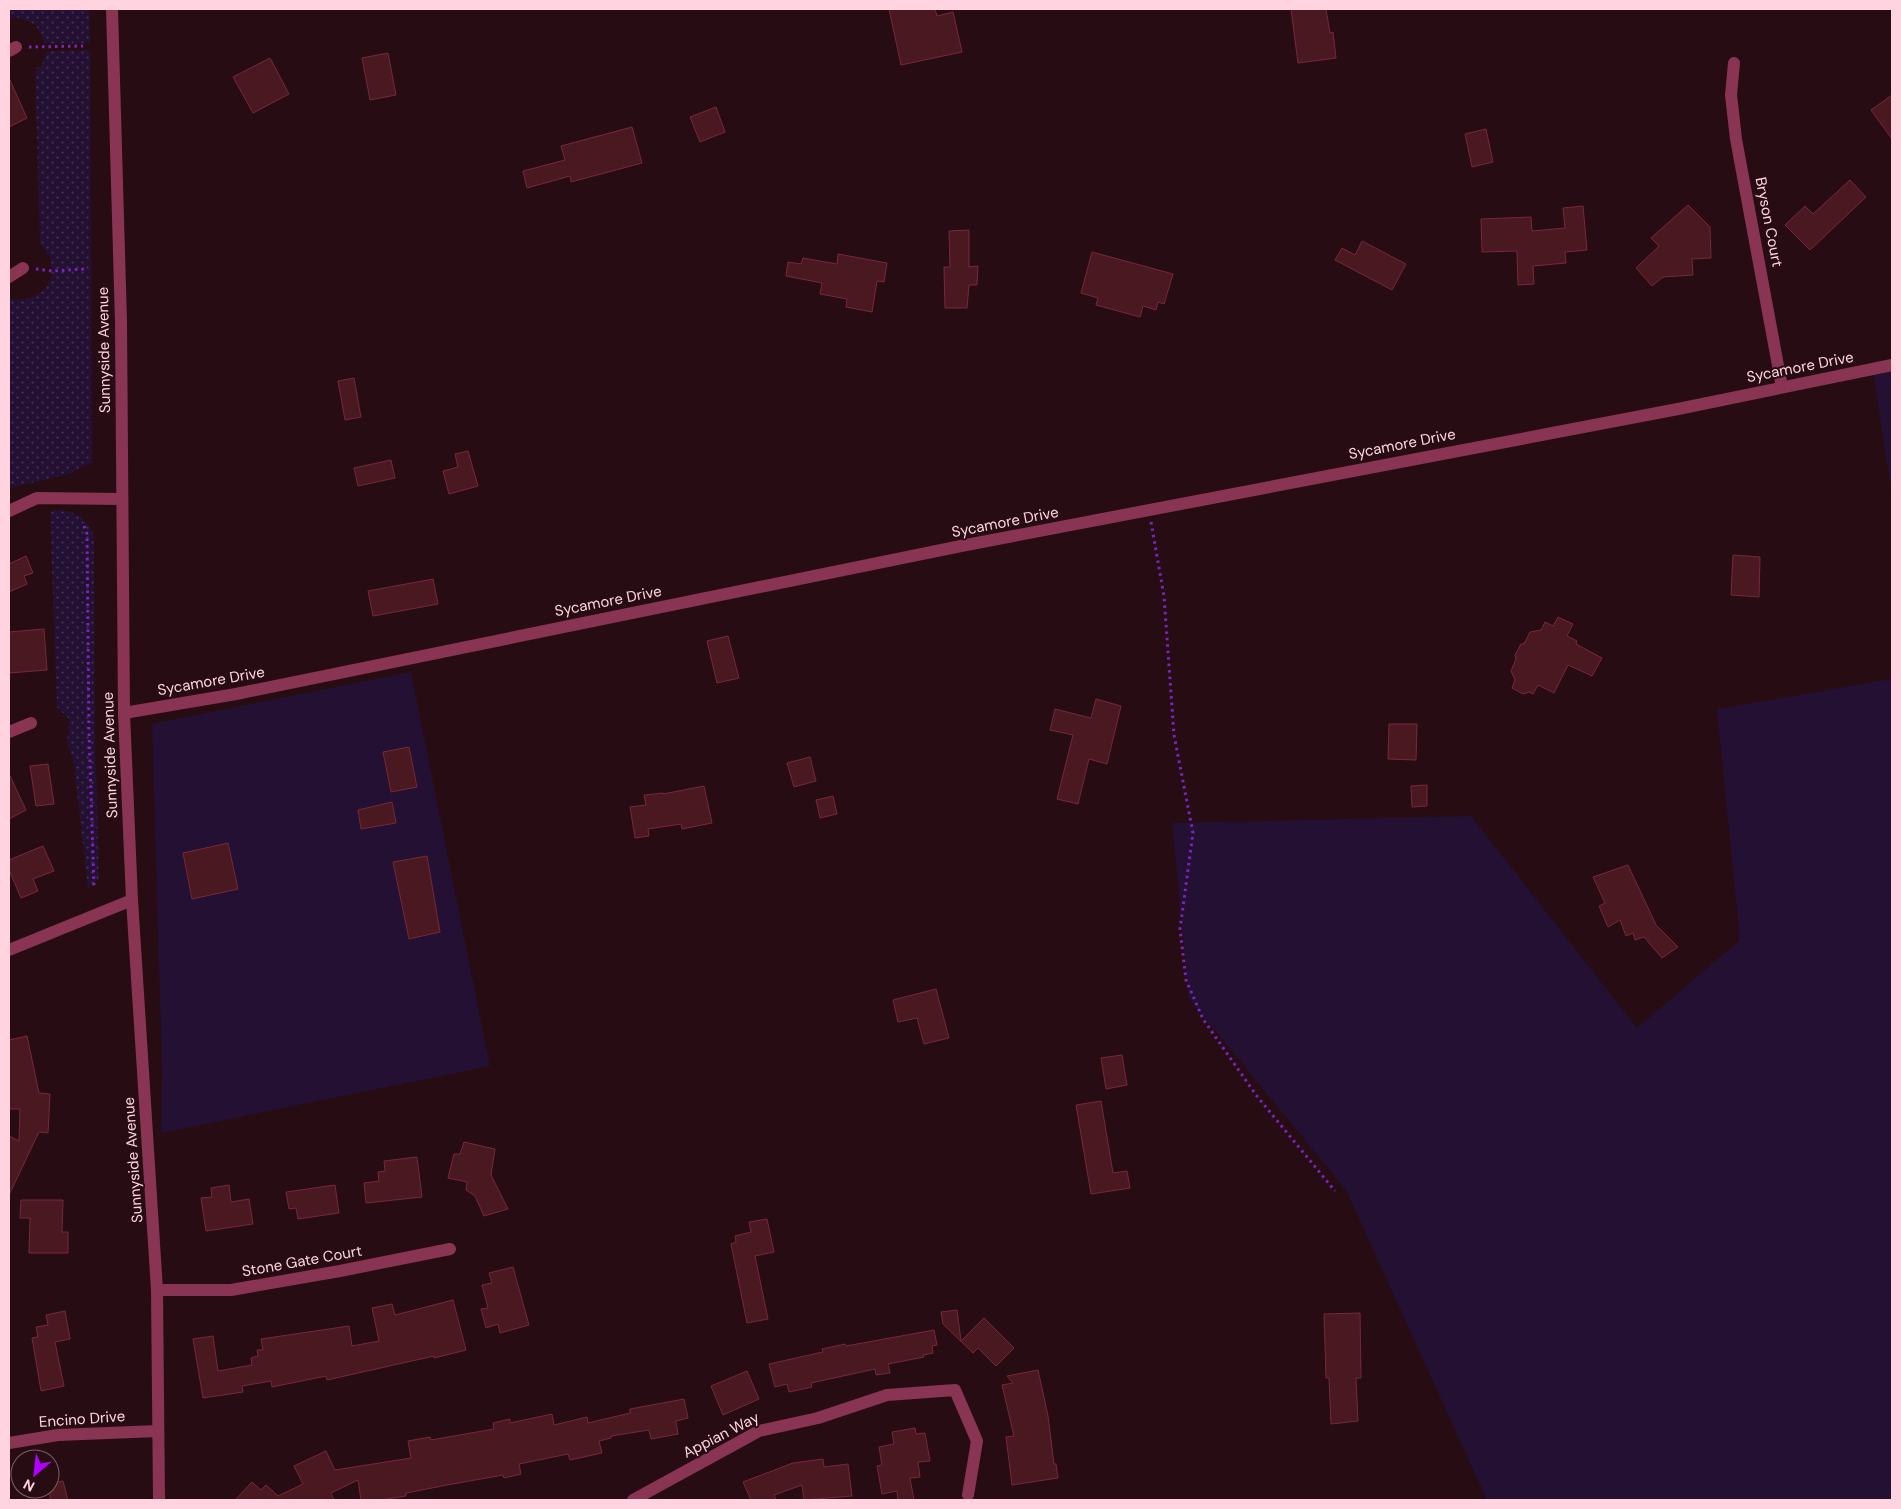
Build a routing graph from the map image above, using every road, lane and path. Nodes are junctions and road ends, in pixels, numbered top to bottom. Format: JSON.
{"nodes":[{"id":1,"x":112,"y":9,"type":"edge"},
{"id":2,"x":83,"y":46,"type":"dead end"},
{"id":3,"x":12,"y":49,"type":"edge"},
{"id":4,"x":1734,"y":63,"type":"dead end"},
{"id":5,"x":23,"y":268,"type":"joint"},
{"id":6,"x":85,"y":269,"type":"dead end"},
{"id":7,"x":9,"y":277,"type":"edge"},
{"id":8,"x":1892,"y":365,"type":"edge"},
{"id":9,"x":1782,"y":387,"type":"junction"},
{"id":10,"x":122,"y":499,"type":"junction"},
{"id":11,"x":9,"y":510,"type":"edge"},
{"id":12,"x":1149,"y":510,"type":"junction"},
{"id":13,"x":84,"y":526,"type":"dead end"},
{"id":14,"x":124,"y":713,"type":"junction"},
{"id":15,"x":31,"y":723,"type":"dead end"},
{"id":16,"x":9,"y":732,"type":"edge"},
{"id":17,"x":94,"y":887,"type":"dead end"},
{"id":18,"x":132,"y":900,"type":"junction"},
{"id":19,"x":9,"y":950,"type":"edge"},
{"id":20,"x":1335,"y":1191,"type":"dead end"},
{"id":21,"x":450,"y":1249,"type":"dead end"},
{"id":22,"x":157,"y":1290,"type":"junction"},
{"id":23,"x":158,"y":1431,"type":"junction"},
{"id":24,"x":9,"y":1443,"type":"edge"},
{"id":25,"x":968,"y":1495,"type":"dead end"},
{"id":26,"x":159,"y":1500,"type":"edge"},
{"id":27,"x":633,"y":1500,"type":"edge"}],
"edges":[{"from":1,"to":10,"type":"street","name":"Sunnyside Avenue"},
{"from":2,"to":3,"type":"path"},
{"from":4,"to":9,"type":"street","name":"Bryson Court"},
{"from":5,"to":6,"type":"path"},
{"from":5,"to":7,"type":"street"},
{"from":8,"to":9,"type":"street","name":"Sycamore Drive"},
{"from":9,"to":12,"type":"street","name":"Sycamore Drive"},
{"from":10,"to":11,"type":"street"},
{"from":10,"to":14,"type":"street","name":"Sunnyside Avenue"},
{"from":12,"to":14,"type":"street","name":"Sycamore Drive"},
{"from":12,"to":20,"type":"path"},
{"from":13,"to":17,"type":"path"},
{"from":14,"to":18,"type":"street","name":"Sunnyside Avenue"},
{"from":15,"to":16,"type":"street"},
{"from":18,"to":19,"type":"street"},
{"from":18,"to":22,"type":"street","name":"Sunnyside Avenue"},
{"from":21,"to":22,"type":"street","name":"Stone Gate Court"},
{"from":22,"to":23,"type":"street","name":"Sunnyside Avenue"},
{"from":23,"to":24,"type":"street","name":"Encino Drive"},
{"from":23,"to":26,"type":"street","name":"Sunnyside Avenue"},
{"from":25,"to":27,"type":"street","name":"Appian Way"}]}
